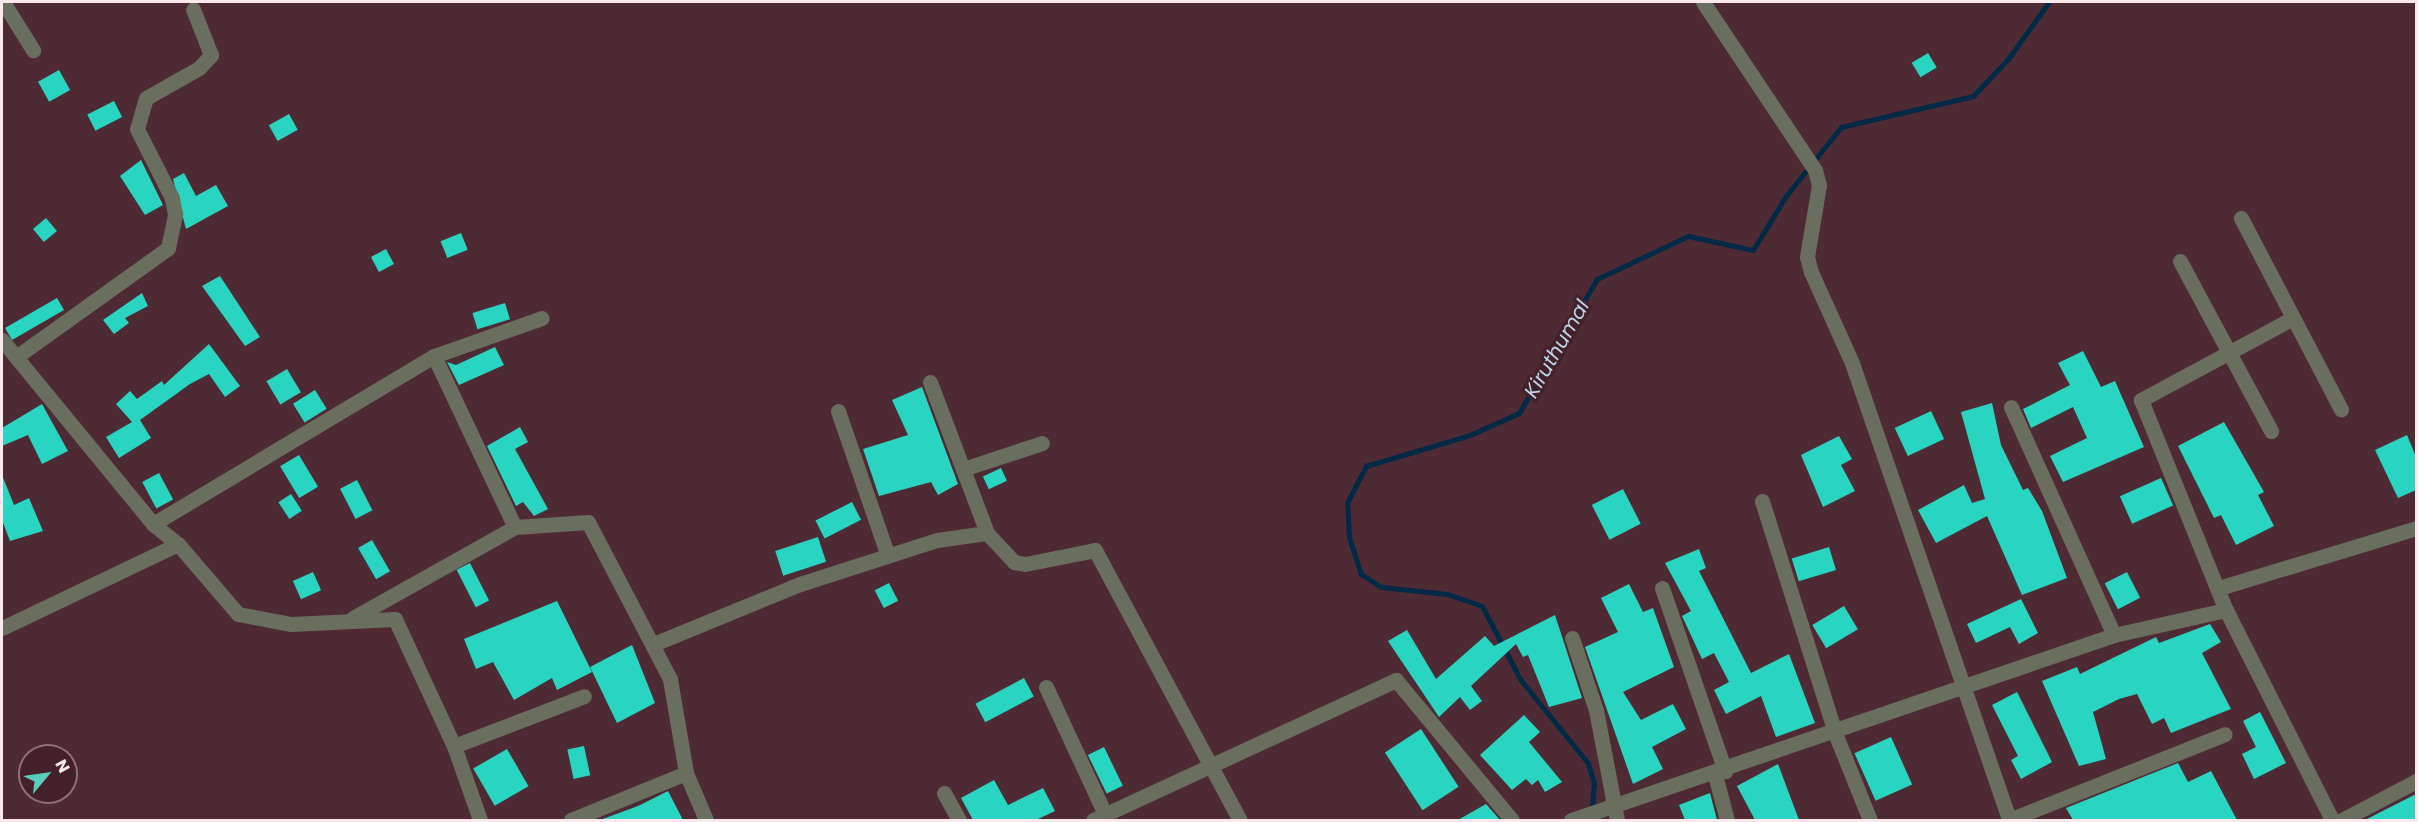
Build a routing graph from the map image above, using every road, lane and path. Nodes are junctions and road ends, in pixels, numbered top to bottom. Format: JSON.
{"nodes":[{"id":1,"x":3,"y":2,"type":"edge"},
{"id":2,"x":1703,"y":2,"type":"edge"},
{"id":3,"x":193,"y":9,"type":"dead end"},
{"id":4,"x":33,"y":50,"type":"dead end"},
{"id":5,"x":2241,"y":218,"type":"dead end"},
{"id":6,"x":2180,"y":261,"type":"dead end"},
{"id":7,"x":542,"y":318,"type":"dead end"},
{"id":8,"x":2293,"y":318,"type":"junction"},
{"id":9,"x":2,"y":340,"type":"edge"},
{"id":10,"x":2229,"y":353,"type":"junction"},
{"id":11,"x":434,"y":356,"type":"junction"},
{"id":12,"x":16,"y":357,"type":"junction"},
{"id":13,"x":930,"y":382,"type":"dead end"},
{"id":14,"x":2011,"y":406,"type":"dead end"},
{"id":15,"x":2341,"y":409,"type":"dead end"},
{"id":16,"x":838,"y":411,"type":"dead end"},
{"id":17,"x":2271,"y":431,"type":"dead end"},
{"id":18,"x":1042,"y":443,"type":"dead end"},
{"id":19,"x":963,"y":469,"type":"junction"},
{"id":20,"x":1762,"y":501,"type":"dead end"},
{"id":21,"x":153,"y":524,"type":"junction"},
{"id":22,"x":515,"y":527,"type":"junction"},
{"id":23,"x":2416,"y":528,"type":"edge"},
{"id":24,"x":987,"y":533,"type":"junction"},
{"id":25,"x":178,"y":544,"type":"junction"},
{"id":26,"x":888,"y":555,"type":"junction"},
{"id":27,"x":1662,"y":588,"type":"dead end"},
{"id":28,"x":2219,"y":588,"type":"junction"},
{"id":29,"x":2226,"y":610,"type":"junction"},
{"id":30,"x":353,"y":618,"type":"junction"},
{"id":31,"x":2,"y":628,"type":"edge"},
{"id":32,"x":2115,"y":635,"type":"junction"},
{"id":33,"x":1572,"y":638,"type":"dead end"},
{"id":34,"x":656,"y":643,"type":"junction"},
{"id":35,"x":1046,"y":687,"type":"dead end"},
{"id":36,"x":1967,"y":688,"type":"junction"},
{"id":37,"x":584,"y":696,"type":"dead end"},
{"id":38,"x":1835,"y":734,"type":"junction"},
{"id":39,"x":2225,"y":734,"type":"dead end"},
{"id":40,"x":454,"y":746,"type":"junction"},
{"id":41,"x":1212,"y":761,"type":"junction"},
{"id":42,"x":686,"y":773,"type":"junction"},
{"id":43,"x":1720,"y":773,"type":"junction"},
{"id":44,"x":2416,"y":781,"type":"edge"},
{"id":45,"x":944,"y":793,"type":"dead end"},
{"id":46,"x":1611,"y":812,"type":"edge"},
{"id":47,"x":1099,"y":817,"type":"edge"},
{"id":48,"x":480,"y":820,"type":"edge"},
{"id":49,"x":571,"y":820,"type":"edge"},
{"id":50,"x":706,"y":820,"type":"edge"},
{"id":51,"x":959,"y":820,"type":"edge"},
{"id":52,"x":1240,"y":820,"type":"edge"},
{"id":53,"x":1512,"y":820,"type":"edge"},
{"id":54,"x":1571,"y":820,"type":"edge"},
{"id":55,"x":1727,"y":820,"type":"edge"},
{"id":56,"x":1870,"y":820,"type":"edge"},
{"id":57,"x":2009,"y":820,"type":"edge"},
{"id":58,"x":2332,"y":820,"type":"edge"},
{"id":59,"x":2342,"y":820,"type":"edge"}],
"edges":[{"from":1,"to":4,"type":"street"},
{"from":2,"to":36,"type":"street"},
{"from":3,"to":12,"type":"street"},
{"from":5,"to":8,"type":"street"},
{"from":6,"to":10,"type":"street"},
{"from":7,"to":11,"type":"street"},
{"from":8,"to":10,"type":"street"},
{"from":8,"to":15,"type":"street"},
{"from":9,"to":12,"type":"street"},
{"from":10,"to":17,"type":"street"},
{"from":10,"to":28,"type":"street"},
{"from":11,"to":21,"type":"street"},
{"from":11,"to":22,"type":"street"},
{"from":12,"to":21,"type":"street"},
{"from":13,"to":19,"type":"street"},
{"from":14,"to":32,"type":"street"},
{"from":16,"to":26,"type":"street"},
{"from":18,"to":19,"type":"street"},
{"from":19,"to":24,"type":"street"},
{"from":20,"to":38,"type":"street"},
{"from":21,"to":25,"type":"street"},
{"from":22,"to":30,"type":"street"},
{"from":22,"to":34,"type":"street"},
{"from":23,"to":28,"type":"street"},
{"from":24,"to":26,"type":"street"},
{"from":24,"to":41,"type":"street"},
{"from":25,"to":30,"type":"street"},
{"from":25,"to":31,"type":"street"},
{"from":26,"to":34,"type":"street"},
{"from":27,"to":43,"type":"street"},
{"from":28,"to":29,"type":"street"},
{"from":29,"to":32,"type":"street"},
{"from":29,"to":58,"type":"street"},
{"from":30,"to":40,"type":"street"},
{"from":32,"to":36,"type":"street"},
{"from":33,"to":46,"type":"street"},
{"from":34,"to":42,"type":"street"},
{"from":35,"to":47,"type":"street"},
{"from":36,"to":38,"type":"street"},
{"from":36,"to":57,"type":"street"},
{"from":37,"to":40,"type":"street"},
{"from":38,"to":43,"type":"street"},
{"from":38,"to":56,"type":"street"},
{"from":39,"to":57,"type":"street"},
{"from":40,"to":48,"type":"street"},
{"from":41,"to":47,"type":"street"},
{"from":41,"to":52,"type":"street"},
{"from":41,"to":53,"type":"street"},
{"from":42,"to":49,"type":"street"},
{"from":42,"to":50,"type":"street"},
{"from":43,"to":46,"type":"street"},
{"from":43,"to":55,"type":"street"},
{"from":44,"to":59,"type":"street"},
{"from":45,"to":51,"type":"street"},
{"from":46,"to":54,"type":"street"}]}
